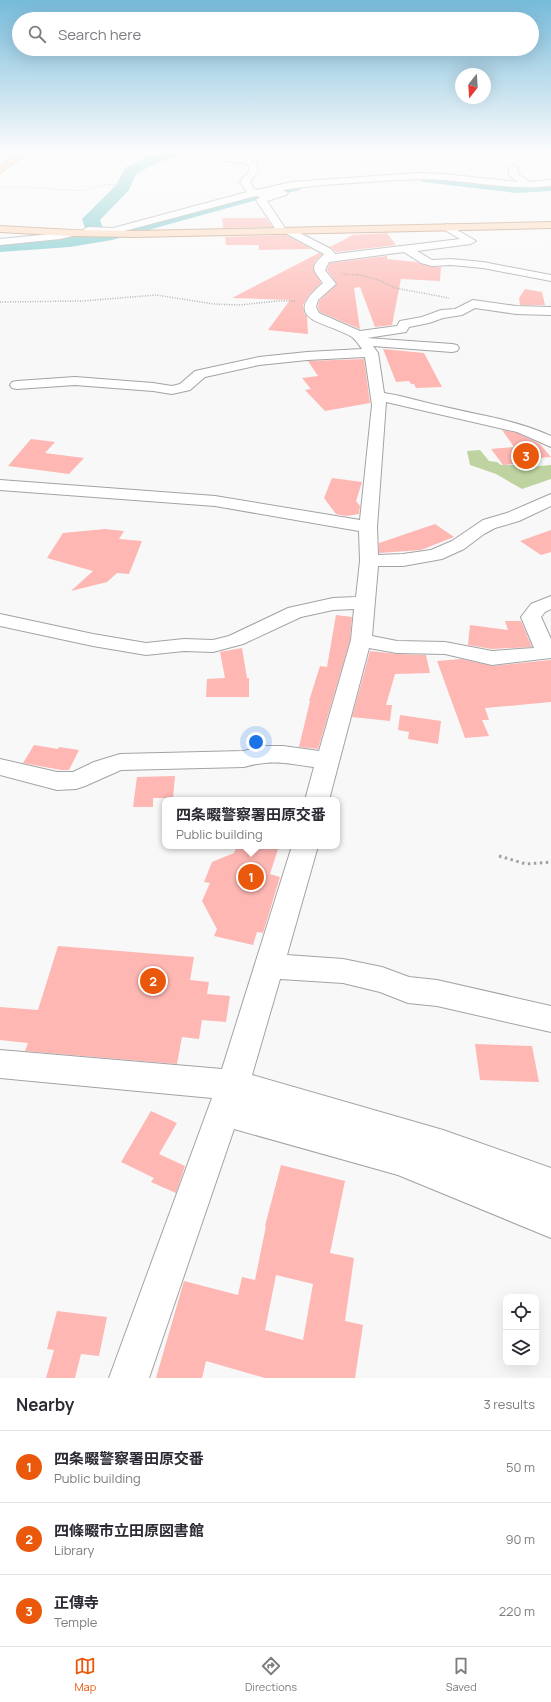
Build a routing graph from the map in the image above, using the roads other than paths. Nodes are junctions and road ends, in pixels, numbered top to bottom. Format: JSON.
{"nodes":[{"id":1,"x":168,"y":216,"type":"edge"},
{"id":2,"x":274,"y":216,"type":"edge"},
{"id":3,"x":551,"y":225,"type":"edge"},
{"id":4,"x":447,"y":227,"type":"junction"},
{"id":5,"x":428,"y":228,"type":"junction"},
{"id":6,"x":0,"y":229,"type":"edge"},
{"id":7,"x":285,"y":231,"type":"junction"},
{"id":8,"x":90,"y":232,"type":"junction"},
{"id":9,"x":73,"y":233,"type":"junction"},
{"id":10,"x":435,"y":237,"type":"dead end"},
{"id":11,"x":0,"y":242,"type":"edge"},
{"id":12,"x":408,"y":250,"type":"junction"},
{"id":13,"x":324,"y":267,"type":"junction"},
{"id":14,"x":551,"y":278,"type":"edge"},
{"id":15,"x":551,"y":311,"type":"edge"},
{"id":16,"x":364,"y":344,"type":"junction"},
{"id":17,"x":452,"y":348,"type":"dead end"},
{"id":18,"x":17,"y":385,"type":"dead end"},
{"id":19,"x":377,"y":396,"type":"junction"},
{"id":20,"x":551,"y":442,"type":"edge"},
{"id":21,"x":0,"y":485,"type":"edge"},
{"id":22,"x":551,"y":499,"type":"edge"},
{"id":23,"x":368,"y":527,"type":"junction"},
{"id":24,"x":369,"y":561,"type":"junction"},
{"id":25,"x":365,"y":602,"type":"junction"},
{"id":26,"x":551,"y":602,"type":"edge"},
{"id":27,"x":0,"y":620,"type":"edge"},
{"id":28,"x":361,"y":640,"type":"junction"},
{"id":29,"x":328,"y":761,"type":"junction"},
{"id":30,"x":0,"y":767,"type":"edge"},
{"id":31,"x":318,"y":797,"type":"edge"},
{"id":32,"x":303,"y":849,"type":"edge"},
{"id":33,"x":269,"y":966,"type":"junction"},
{"id":34,"x":551,"y":1019,"type":"edge"},
{"id":35,"x":0,"y":1064,"type":"edge"},
{"id":36,"x":229,"y":1098,"type":"junction"},
{"id":37,"x":551,"y":1185,"type":"edge"},
{"id":38,"x":551,"y":1220,"type":"edge"},
{"id":39,"x":129,"y":1378,"type":"edge"}],
"edges":[{"from":1,"to":8,"type":"street"},
{"from":2,"to":7,"type":"street"},
{"from":3,"to":4,"type":"main road"},
{"from":4,"to":5,"type":"main road"},
{"from":4,"to":12,"type":"street"},
{"from":5,"to":7,"type":"main road"},
{"from":5,"to":10,"type":"street"},
{"from":6,"to":9,"type":"main road"},
{"from":7,"to":8,"type":"main road"},
{"from":7,"to":13,"type":"street"},
{"from":8,"to":9,"type":"main road"},
{"from":9,"to":11,"type":"street"},
{"from":12,"to":13,"type":"street"},
{"from":12,"to":14,"type":"street"},
{"from":13,"to":16,"type":"street"},
{"from":15,"to":16,"type":"street"},
{"from":16,"to":17,"type":"street"},
{"from":16,"to":18,"type":"street"},
{"from":16,"to":19,"type":"street"},
{"from":19,"to":20,"type":"street"},
{"from":19,"to":23,"type":"street"},
{"from":21,"to":23,"type":"street"},
{"from":22,"to":24,"type":"street"},
{"from":23,"to":24,"type":"street"},
{"from":24,"to":25,"type":"street"},
{"from":25,"to":27,"type":"street"},
{"from":25,"to":28,"type":"street"},
{"from":26,"to":28,"type":"street"},
{"from":28,"to":29,"type":"street"},
{"from":29,"to":30,"type":"street"},
{"from":29,"to":31,"type":"street"},
{"from":32,"to":33,"type":"street"},
{"from":33,"to":34,"type":"street"},
{"from":33,"to":36,"type":"street"},
{"from":35,"to":36,"type":"street"},
{"from":36,"to":37,"type":"street"},
{"from":36,"to":38,"type":"street"},
{"from":36,"to":39,"type":"street"}]}
